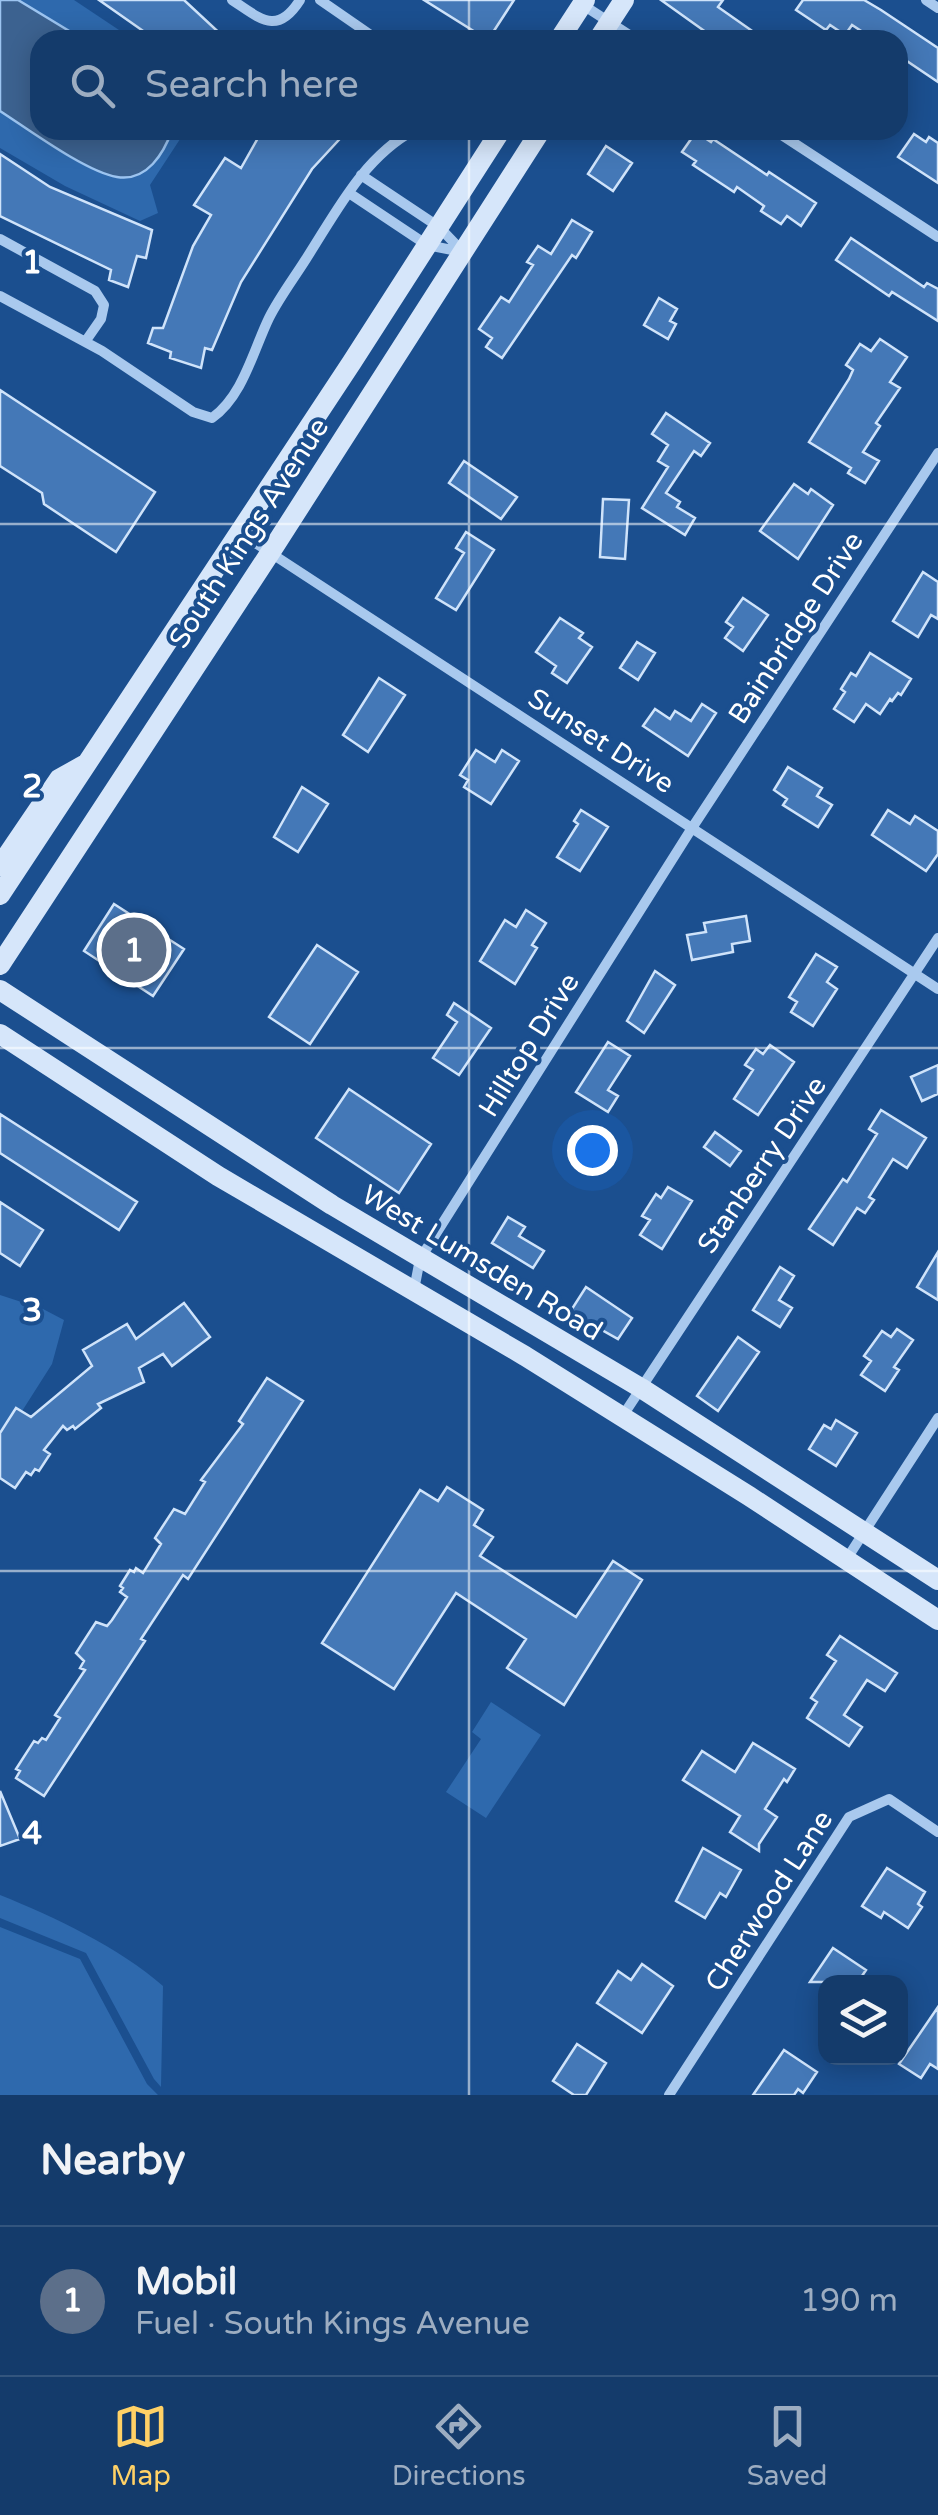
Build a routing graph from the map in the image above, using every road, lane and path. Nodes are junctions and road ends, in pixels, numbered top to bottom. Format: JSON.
{"nodes":[{"id":1,"x":232,"y":0,"type":"edge"},
{"id":2,"x":300,"y":0,"type":"edge"},
{"id":3,"x":320,"y":0,"type":"edge"},
{"id":4,"x":624,"y":0,"type":"edge"},
{"id":5,"x":926,"y":0,"type":"edge"},
{"id":6,"x":584,"y":2,"type":"edge"},
{"id":7,"x":938,"y":8,"type":"edge"},
{"id":8,"x":364,"y":30,"type":"edge"},
{"id":9,"x":566,"y":30,"type":"edge"},
{"id":10,"x":603,"y":30,"type":"edge"},
{"id":11,"x":605,"y":30,"type":"edge"},
{"id":12,"x":396,"y":140,"type":"edge"},
{"id":13,"x":495,"y":140,"type":"edge"},
{"id":14,"x":535,"y":140,"type":"edge"},
{"id":15,"x":789,"y":140,"type":"edge"},
{"id":16,"x":361,"y":175,"type":"junction"},
{"id":17,"x":349,"y":193,"type":"junction"},
{"id":18,"x":439,"y":227,"type":"junction"},
{"id":19,"x":938,"y":237,"type":"edge"},
{"id":20,"x":0,"y":240,"type":"edge"},
{"id":21,"x":427,"y":245,"type":"junction"},
{"id":22,"x":463,"y":252,"type":"junction"},
{"id":23,"x":0,"y":296,"type":"edge"},
{"id":24,"x":85,"y":342,"type":"junction"},
{"id":25,"x":938,"y":453,"type":"edge"},
{"id":26,"x":238,"y":532,"type":"junction"},
{"id":27,"x":270,"y":553,"type":"junction"},
{"id":28,"x":86,"y":764,"type":"junction"},
{"id":29,"x":692,"y":828,"type":"junction"},
{"id":30,"x":0,"y":866,"type":"edge"},
{"id":31,"x":0,"y":895,"type":"edge"},
{"id":32,"x":938,"y":938,"type":"edge"},
{"id":33,"x":0,"y":964,"type":"edge"},
{"id":34,"x":916,"y":974,"type":"junction"},
{"id":35,"x":0,"y":990,"type":"edge"},
{"id":36,"x":938,"y":990,"type":"edge"},
{"id":37,"x":0,"y":1034,"type":"edge"},
{"id":38,"x":420,"y":1259,"type":"junction"},
{"id":39,"x":414,"y":1290,"type":"junction"},
{"id":40,"x":641,"y":1388,"type":"junction"},
{"id":41,"x":622,"y":1417,"type":"junction"},
{"id":42,"x":938,"y":1418,"type":"edge"},
{"id":43,"x":864,"y":1532,"type":"junction"},
{"id":44,"x":846,"y":1560,"type":"junction"},
{"id":45,"x":938,"y":1580,"type":"edge"},
{"id":46,"x":938,"y":1620,"type":"edge"},
{"id":47,"x":938,"y":1832,"type":"edge"},
{"id":48,"x":669,"y":2095,"type":"edge"}],
"edges":[{"from":1,"to":2,"type":"street"},
{"from":3,"to":8,"type":"street"},
{"from":4,"to":11,"type":"main road"},
{"from":5,"to":7,"type":"street"},
{"from":6,"to":9,"type":"main road"},
{"from":6,"to":10,"type":"street"},
{"from":12,"to":16,"type":"street"},
{"from":13,"to":18,"type":"main road","name":"South Kings Avenue"},
{"from":14,"to":22,"type":"main road","name":"South Kings Avenue"},
{"from":15,"to":19,"type":"street"},
{"from":16,"to":17,"type":"street"},
{"from":16,"to":18,"type":"street"},
{"from":17,"to":21,"type":"street"},
{"from":17,"to":24,"type":"street"},
{"from":18,"to":21,"type":"main road","name":"South Kings Avenue"},
{"from":18,"to":22,"type":"street"},
{"from":20,"to":24,"type":"street"},
{"from":21,"to":22,"type":"street"},
{"from":21,"to":26,"type":"main road","name":"South Kings Avenue"},
{"from":22,"to":27,"type":"main road","name":"South Kings Avenue"},
{"from":23,"to":24,"type":"street"},
{"from":25,"to":29,"type":"street","name":"Bainbridge Drive"},
{"from":26,"to":27,"type":"street","name":"Sunset Drive"},
{"from":26,"to":28,"type":"main road","name":"South Kings Avenue"},
{"from":27,"to":29,"type":"street","name":"Sunset Drive"},
{"from":27,"to":33,"type":"main road","name":"South Kings Avenue"},
{"from":28,"to":30,"type":"main road"},
{"from":28,"to":31,"type":"main road","name":"South Kings Avenue"},
{"from":29,"to":34,"type":"street","name":"Sunset Drive"},
{"from":29,"to":38,"type":"street","name":"Hilltop Drive"},
{"from":32,"to":34,"type":"street","name":"Stanberry Drive"},
{"from":34,"to":36,"type":"street","name":"Sunset Drive"},
{"from":34,"to":40,"type":"street","name":"Stanberry Drive"},
{"from":35,"to":38,"type":"main road","name":"West Lumsden Road"},
{"from":37,"to":39,"type":"main road","name":"West Lumsden Road"},
{"from":38,"to":39,"type":"street","name":"Hilltop Drive"},
{"from":38,"to":40,"type":"main road","name":"West Lumsden Road"},
{"from":39,"to":41,"type":"main road","name":"West Lumsden Road"},
{"from":40,"to":41,"type":"street","name":"Stanberry Drive"},
{"from":40,"to":43,"type":"main road","name":"West Lumsden Road"},
{"from":41,"to":44,"type":"main road","name":"West Lumsden Road"},
{"from":42,"to":43,"type":"street"},
{"from":43,"to":44,"type":"street"},
{"from":43,"to":45,"type":"main road","name":"West Lumsden Road"},
{"from":44,"to":46,"type":"main road","name":"West Lumsden Road"},
{"from":47,"to":48,"type":"street","name":"Cherwood Lane"}]}
